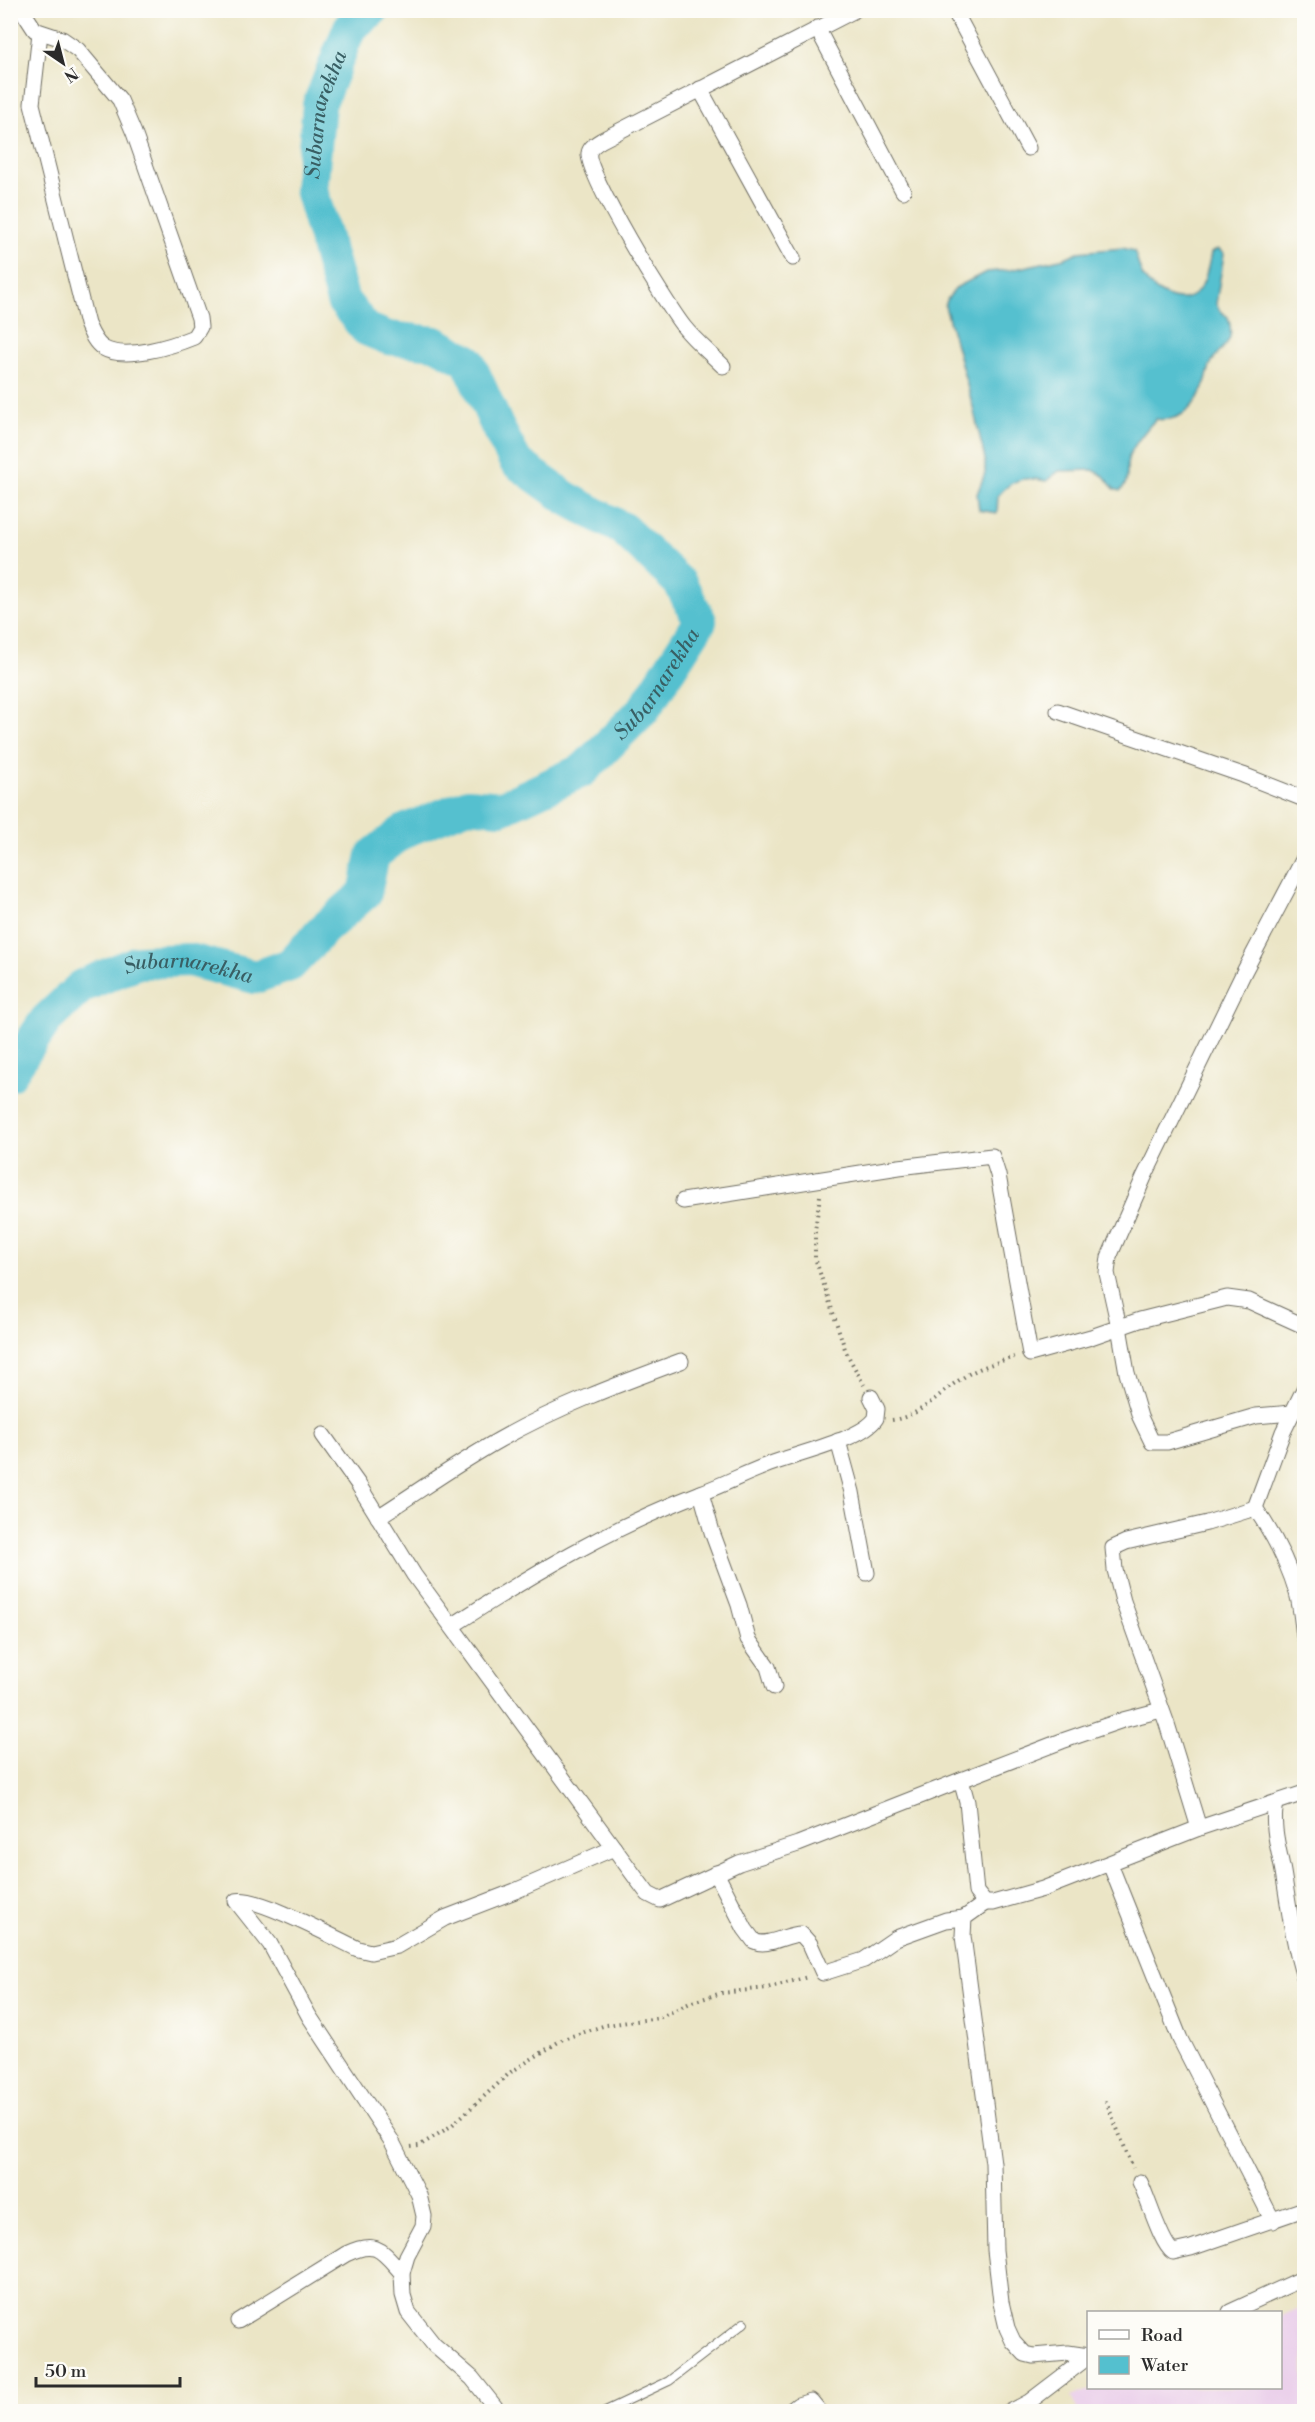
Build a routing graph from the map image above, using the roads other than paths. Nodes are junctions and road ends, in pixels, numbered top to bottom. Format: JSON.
{"nodes":[{"id":1,"x":22,"y":10,"type":"edge"},
{"id":2,"x":855,"y":10,"type":"edge"},
{"id":3,"x":954,"y":10,"type":"edge"},
{"id":4,"x":817,"y":28,"type":"junction"},
{"id":5,"x":40,"y":33,"type":"junction"},
{"id":6,"x":700,"y":89,"type":"junction"},
{"id":7,"x":1028,"y":148,"type":"dead end"},
{"id":8,"x":903,"y":191,"type":"dead end"},
{"id":9,"x":793,"y":258,"type":"dead end"},
{"id":10,"x":723,"y":366,"type":"dead end"},
{"id":11,"x":1058,"y":711,"type":"dead end"},
{"id":12,"x":1305,"y":799,"type":"edge"},
{"id":13,"x":1305,"y":858,"type":"edge"},
{"id":14,"x":683,"y":1201,"type":"dead end"},
{"id":15,"x":1305,"y":1326,"type":"edge"},
{"id":16,"x":1119,"y":1327,"type":"junction"},
{"id":17,"x":681,"y":1361,"type":"dead end"},
{"id":18,"x":1305,"y":1389,"type":"edge"},
{"id":19,"x":871,"y":1397,"type":"road end"},
{"id":20,"x":1292,"y":1413,"type":"junction"},
{"id":21,"x":323,"y":1435,"type":"dead end"},
{"id":22,"x":838,"y":1441,"type":"junction"},
{"id":23,"x":702,"y":1493,"type":"junction"},
{"id":24,"x":1255,"y":1508,"type":"junction"},
{"id":25,"x":378,"y":1516,"type":"junction"},
{"id":26,"x":867,"y":1573,"type":"dead end"},
{"id":27,"x":452,"y":1626,"type":"junction"},
{"id":28,"x":1305,"y":1635,"type":"edge"},
{"id":29,"x":774,"y":1687,"type":"dead end"},
{"id":30,"x":1161,"y":1710,"type":"junction"},
{"id":31,"x":961,"y":1780,"type":"junction"},
{"id":32,"x":1305,"y":1793,"type":"edge"},
{"id":33,"x":1276,"y":1803,"type":"junction"},
{"id":34,"x":1199,"y":1828,"type":"junction"},
{"id":35,"x":614,"y":1848,"type":"junction"},
{"id":36,"x":1110,"y":1864,"type":"junction"},
{"id":37,"x":716,"y":1873,"type":"junction"},
{"id":38,"x":985,"y":1903,"type":"junction"},
{"id":39,"x":964,"y":1918,"type":"junction"},
{"id":40,"x":1305,"y":1977,"type":"edge"},
{"id":41,"x":1140,"y":2182,"type":"road end"},
{"id":42,"x":1305,"y":2209,"type":"edge"},
{"id":43,"x":1273,"y":2221,"type":"junction"},
{"id":44,"x":402,"y":2273,"type":"junction"},
{"id":45,"x":1305,"y":2277,"type":"edge"},
{"id":46,"x":1234,"y":2311,"type":"edge"},
{"id":47,"x":238,"y":2321,"type":"dead end"},
{"id":48,"x":744,"y":2323,"type":"dead end"},
{"id":49,"x":1087,"y":2356,"type":"edge"},
{"id":50,"x":1087,"y":2358,"type":"edge"},
{"id":51,"x":500,"y":2412,"type":"edge"},
{"id":52,"x":603,"y":2412,"type":"edge"},
{"id":53,"x":789,"y":2412,"type":"edge"},
{"id":54,"x":820,"y":2412,"type":"edge"},
{"id":55,"x":1010,"y":2412,"type":"edge"}],
"edges":[{"from":1,"to":5,"type":"street"},
{"from":2,"to":4,"type":"street"},
{"from":3,"to":7,"type":"street"},
{"from":4,"to":6,"type":"street"},
{"from":4,"to":8,"type":"street"},
{"from":5,"to":5,"type":"street"},
{"from":6,"to":9,"type":"street"},
{"from":6,"to":10,"type":"street"},
{"from":11,"to":12,"type":"street"},
{"from":13,"to":16,"type":"street"},
{"from":14,"to":16,"type":"street"},
{"from":15,"to":16,"type":"street"},
{"from":16,"to":20,"type":"street"},
{"from":17,"to":25,"type":"street"},
{"from":18,"to":20,"type":"street"},
{"from":19,"to":22,"type":"street"},
{"from":20,"to":24,"type":"street"},
{"from":21,"to":25,"type":"street"},
{"from":22,"to":23,"type":"street"},
{"from":22,"to":26,"type":"street"},
{"from":23,"to":27,"type":"street"},
{"from":23,"to":29,"type":"street"},
{"from":24,"to":28,"type":"street"},
{"from":24,"to":30,"type":"street"},
{"from":25,"to":27,"type":"street"},
{"from":27,"to":35,"type":"street"},
{"from":30,"to":31,"type":"street"},
{"from":30,"to":34,"type":"street"},
{"from":31,"to":37,"type":"street"},
{"from":31,"to":38,"type":"street"},
{"from":32,"to":33,"type":"street"},
{"from":33,"to":34,"type":"street"},
{"from":33,"to":40,"type":"street"},
{"from":34,"to":36,"type":"street"},
{"from":35,"to":37,"type":"street"},
{"from":35,"to":44,"type":"street"},
{"from":36,"to":38,"type":"street"},
{"from":36,"to":43,"type":"street"},
{"from":37,"to":39,"type":"street"},
{"from":38,"to":39,"type":"street"},
{"from":39,"to":49,"type":"street"},
{"from":41,"to":43,"type":"street"},
{"from":42,"to":43,"type":"street"},
{"from":44,"to":47,"type":"street"},
{"from":44,"to":51,"type":"street"},
{"from":45,"to":46,"type":"street"},
{"from":48,"to":52,"type":"lane"},
{"from":50,"to":55,"type":"street"},
{"from":53,"to":54,"type":"street"}]}
